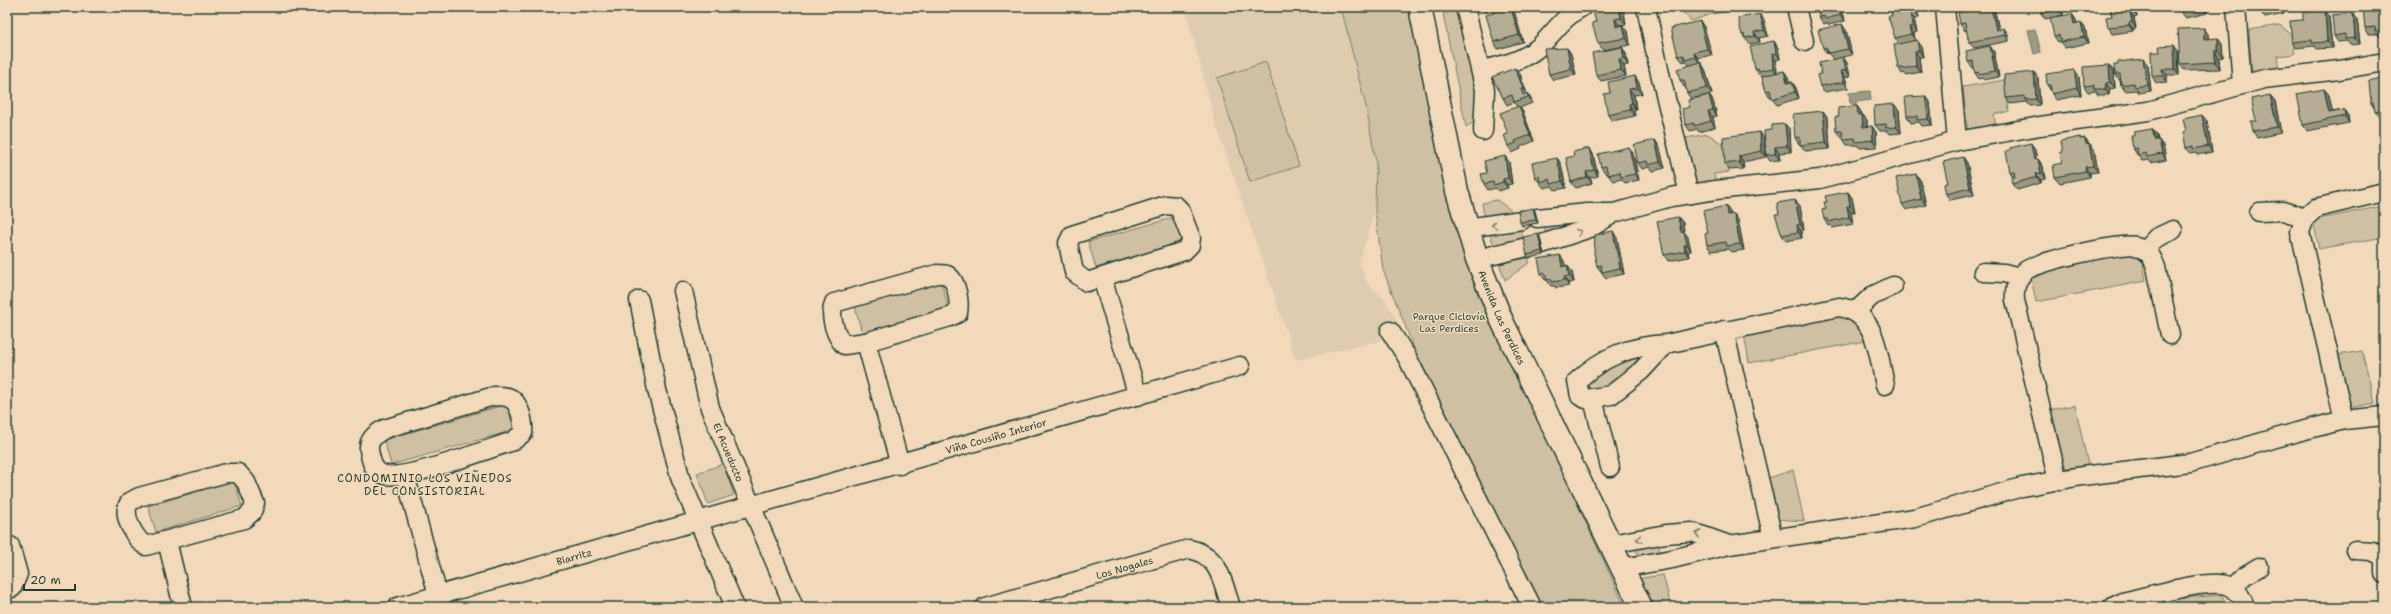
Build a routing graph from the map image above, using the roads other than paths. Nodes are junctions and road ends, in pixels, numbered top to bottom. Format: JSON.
{"nodes":[{"id":1,"x":1420,"y":7,"type":"edge"},
{"id":2,"x":1465,"y":7,"type":"edge"},
{"id":3,"x":1582,"y":7,"type":"edge"},
{"id":4,"x":1646,"y":7,"type":"edge"},
{"id":5,"x":1796,"y":7,"type":"edge"},
{"id":6,"x":1944,"y":7,"type":"edge"},
{"id":7,"x":2236,"y":7,"type":"edge"},
{"id":8,"x":1804,"y":41,"type":"dead end"},
{"id":9,"x":2384,"y":62,"type":"edge"},
{"id":10,"x":1481,"y":70,"type":"junction"},
{"id":11,"x":2242,"y":84,"type":"junction"},
{"id":12,"x":1483,"y":131,"type":"dead end"},
{"id":13,"x":1957,"y":141,"type":"junction"},
{"id":14,"x":2384,"y":192,"type":"edge"},
{"id":15,"x":1689,"y":194,"type":"junction"},
{"id":16,"x":2259,"y":212,"type":"dead end"},
{"id":17,"x":1614,"y":214,"type":"junction"},
{"id":18,"x":2304,"y":218,"type":"junction"},
{"id":19,"x":1467,"y":228,"type":"junction"},
{"id":20,"x":2173,"y":230,"type":"dead end"},
{"id":21,"x":2145,"y":250,"type":"junction"},
{"id":22,"x":1477,"y":259,"type":"junction"},
{"id":23,"x":1983,"y":272,"type":"dead end"},
{"id":24,"x":2019,"y":277,"type":"junction"},
{"id":25,"x":1102,"y":278,"type":"junction"},
{"id":26,"x":1893,"y":286,"type":"dead end"},
{"id":27,"x":683,"y":291,"type":"dead end"},
{"id":28,"x":639,"y":300,"type":"dead end"},
{"id":29,"x":1856,"y":311,"type":"junction"},
{"id":30,"x":1724,"y":330,"type":"junction"},
{"id":31,"x":1390,"y":331,"type":"dead end"},
{"id":32,"x":2170,"y":335,"type":"dead end"},
{"id":33,"x":866,"y":342,"type":"junction"},
{"id":34,"x":1666,"y":344,"type":"junction"},
{"id":35,"x":1240,"y":366,"type":"dead end"},
{"id":36,"x":1885,"y":385,"type":"dead end"},
{"id":37,"x":1138,"y":396,"type":"junction"},
{"id":38,"x":1593,"y":399,"type":"junction"},
{"id":39,"x":2384,"y":416,"type":"edge"},
{"id":40,"x":2344,"y":420,"type":"junction"},
{"id":41,"x":900,"y":465,"type":"junction"},
{"id":42,"x":1610,"y":467,"type":"dead end"},
{"id":43,"x":405,"y":475,"type":"junction"},
{"id":44,"x":2058,"y":481,"type":"junction"},
{"id":45,"x":751,"y":504,"type":"junction"},
{"id":46,"x":698,"y":522,"type":"junction"},
{"id":47,"x":1773,"y":538,"type":"junction"},
{"id":48,"x":167,"y":541,"type":"junction"},
{"id":49,"x":1611,"y":544,"type":"junction"},
{"id":50,"x":1729,"y":545,"type":"junction"},
{"id":51,"x":7,"y":546,"type":"edge"},
{"id":52,"x":2355,"y":550,"type":"dead end"},
{"id":53,"x":2384,"y":556,"type":"edge"},
{"id":54,"x":2384,"y":562,"type":"edge"},
{"id":55,"x":1622,"y":568,"type":"junction"},
{"id":56,"x":2259,"y":568,"type":"dead end"},
{"id":57,"x":2384,"y":574,"type":"edge"},
{"id":58,"x":2232,"y":588,"type":"junction"},
{"id":59,"x":7,"y":589,"type":"edge"},
{"id":60,"x":438,"y":595,"type":"junction"},
{"id":61,"x":183,"y":607,"type":"edge"},
{"id":62,"x":396,"y":607,"type":"edge"},
{"id":63,"x":735,"y":607,"type":"edge"},
{"id":64,"x":794,"y":607,"type":"edge"},
{"id":65,"x":985,"y":607,"type":"edge"},
{"id":66,"x":1231,"y":607,"type":"edge"},
{"id":67,"x":1532,"y":607,"type":"edge"},
{"id":68,"x":1641,"y":607,"type":"edge"},
{"id":69,"x":2113,"y":607,"type":"edge"},
{"id":70,"x":2245,"y":607,"type":"edge"}],
"edges":[{"from":1,"to":19,"type":"street","name":"Avenida Las Perdices"},
{"from":2,"to":10,"type":"street"},
{"from":3,"to":10,"type":"street"},
{"from":4,"to":15,"type":"street"},
{"from":5,"to":8,"type":"street"},
{"from":6,"to":13,"type":"street"},
{"from":7,"to":11,"type":"street"},
{"from":9,"to":11,"type":"street"},
{"from":10,"to":12,"type":"street"},
{"from":11,"to":13,"type":"street"},
{"from":13,"to":15,"type":"street"},
{"from":14,"to":18,"type":"street"},
{"from":15,"to":17,"type":"street"},
{"from":16,"to":18,"type":"street"},
{"from":17,"to":19,"type":"street","one_way":true},
{"from":22,"to":17,"type":"street","one_way":true},
{"from":18,"to":40,"type":"street"},
{"from":19,"to":22,"type":"street","name":"Avenida Las Perdices"},
{"from":20,"to":21,"type":"street"},
{"from":21,"to":24,"type":"street"},
{"from":21,"to":32,"type":"street"},
{"from":22,"to":49,"type":"street","name":"Avenida Las Perdices"},
{"from":23,"to":24,"type":"street"},
{"from":24,"to":44,"type":"street"},
{"from":25,"to":25,"type":"street"},
{"from":25,"to":37,"type":"street"},
{"from":26,"to":29,"type":"street"},
{"from":27,"to":45,"type":"street","name":"El Acueducto"},
{"from":28,"to":46,"type":"street"},
{"from":29,"to":30,"type":"street"},
{"from":29,"to":36,"type":"street"},
{"from":30,"to":34,"type":"street"},
{"from":30,"to":47,"type":"street"},
{"from":31,"to":67,"type":"street"},
{"from":33,"to":33,"type":"street"},
{"from":33,"to":41,"type":"street"},
{"from":34,"to":38,"type":"street"},
{"from":34,"to":38,"type":"street"},
{"from":35,"to":37,"type":"street","name":"Viña Cousiño Interior"},
{"from":37,"to":41,"type":"street","name":"Viña Cousiño Interior"},
{"from":38,"to":42,"type":"street"},
{"from":39,"to":40,"type":"street"},
{"from":40,"to":44,"type":"street"},
{"from":41,"to":45,"type":"street","name":"Viña Cousiño Interior"},
{"from":43,"to":43,"type":"street"},
{"from":43,"to":60,"type":"street"},
{"from":44,"to":47,"type":"street"},
{"from":45,"to":46,"type":"street","name":"Biarritz"},
{"from":45,"to":64,"type":"street","name":"El Acueducto"},
{"from":46,"to":60,"type":"street","name":"Biarritz"},
{"from":46,"to":63,"type":"street"},
{"from":47,"to":50,"type":"street"},
{"from":48,"to":48,"type":"street"},
{"from":48,"to":61,"type":"street"},
{"from":50,"to":49,"type":"street","one_way":true},
{"from":49,"to":55,"type":"street","name":"Avenida Las Perdices"},
{"from":50,"to":55,"type":"street"},
{"from":51,"to":59,"type":"street"},
{"from":52,"to":53,"type":"street"},
{"from":54,"to":57,"type":"street"},
{"from":55,"to":68,"type":"street","name":"Avenida Las Perdices"},
{"from":56,"to":58,"type":"street"},
{"from":58,"to":69,"type":"street"},
{"from":58,"to":70,"type":"street"},
{"from":60,"to":62,"type":"street","name":"Biarritz"},
{"from":65,"to":66,"type":"street","name":"Los Nogales"}]}
